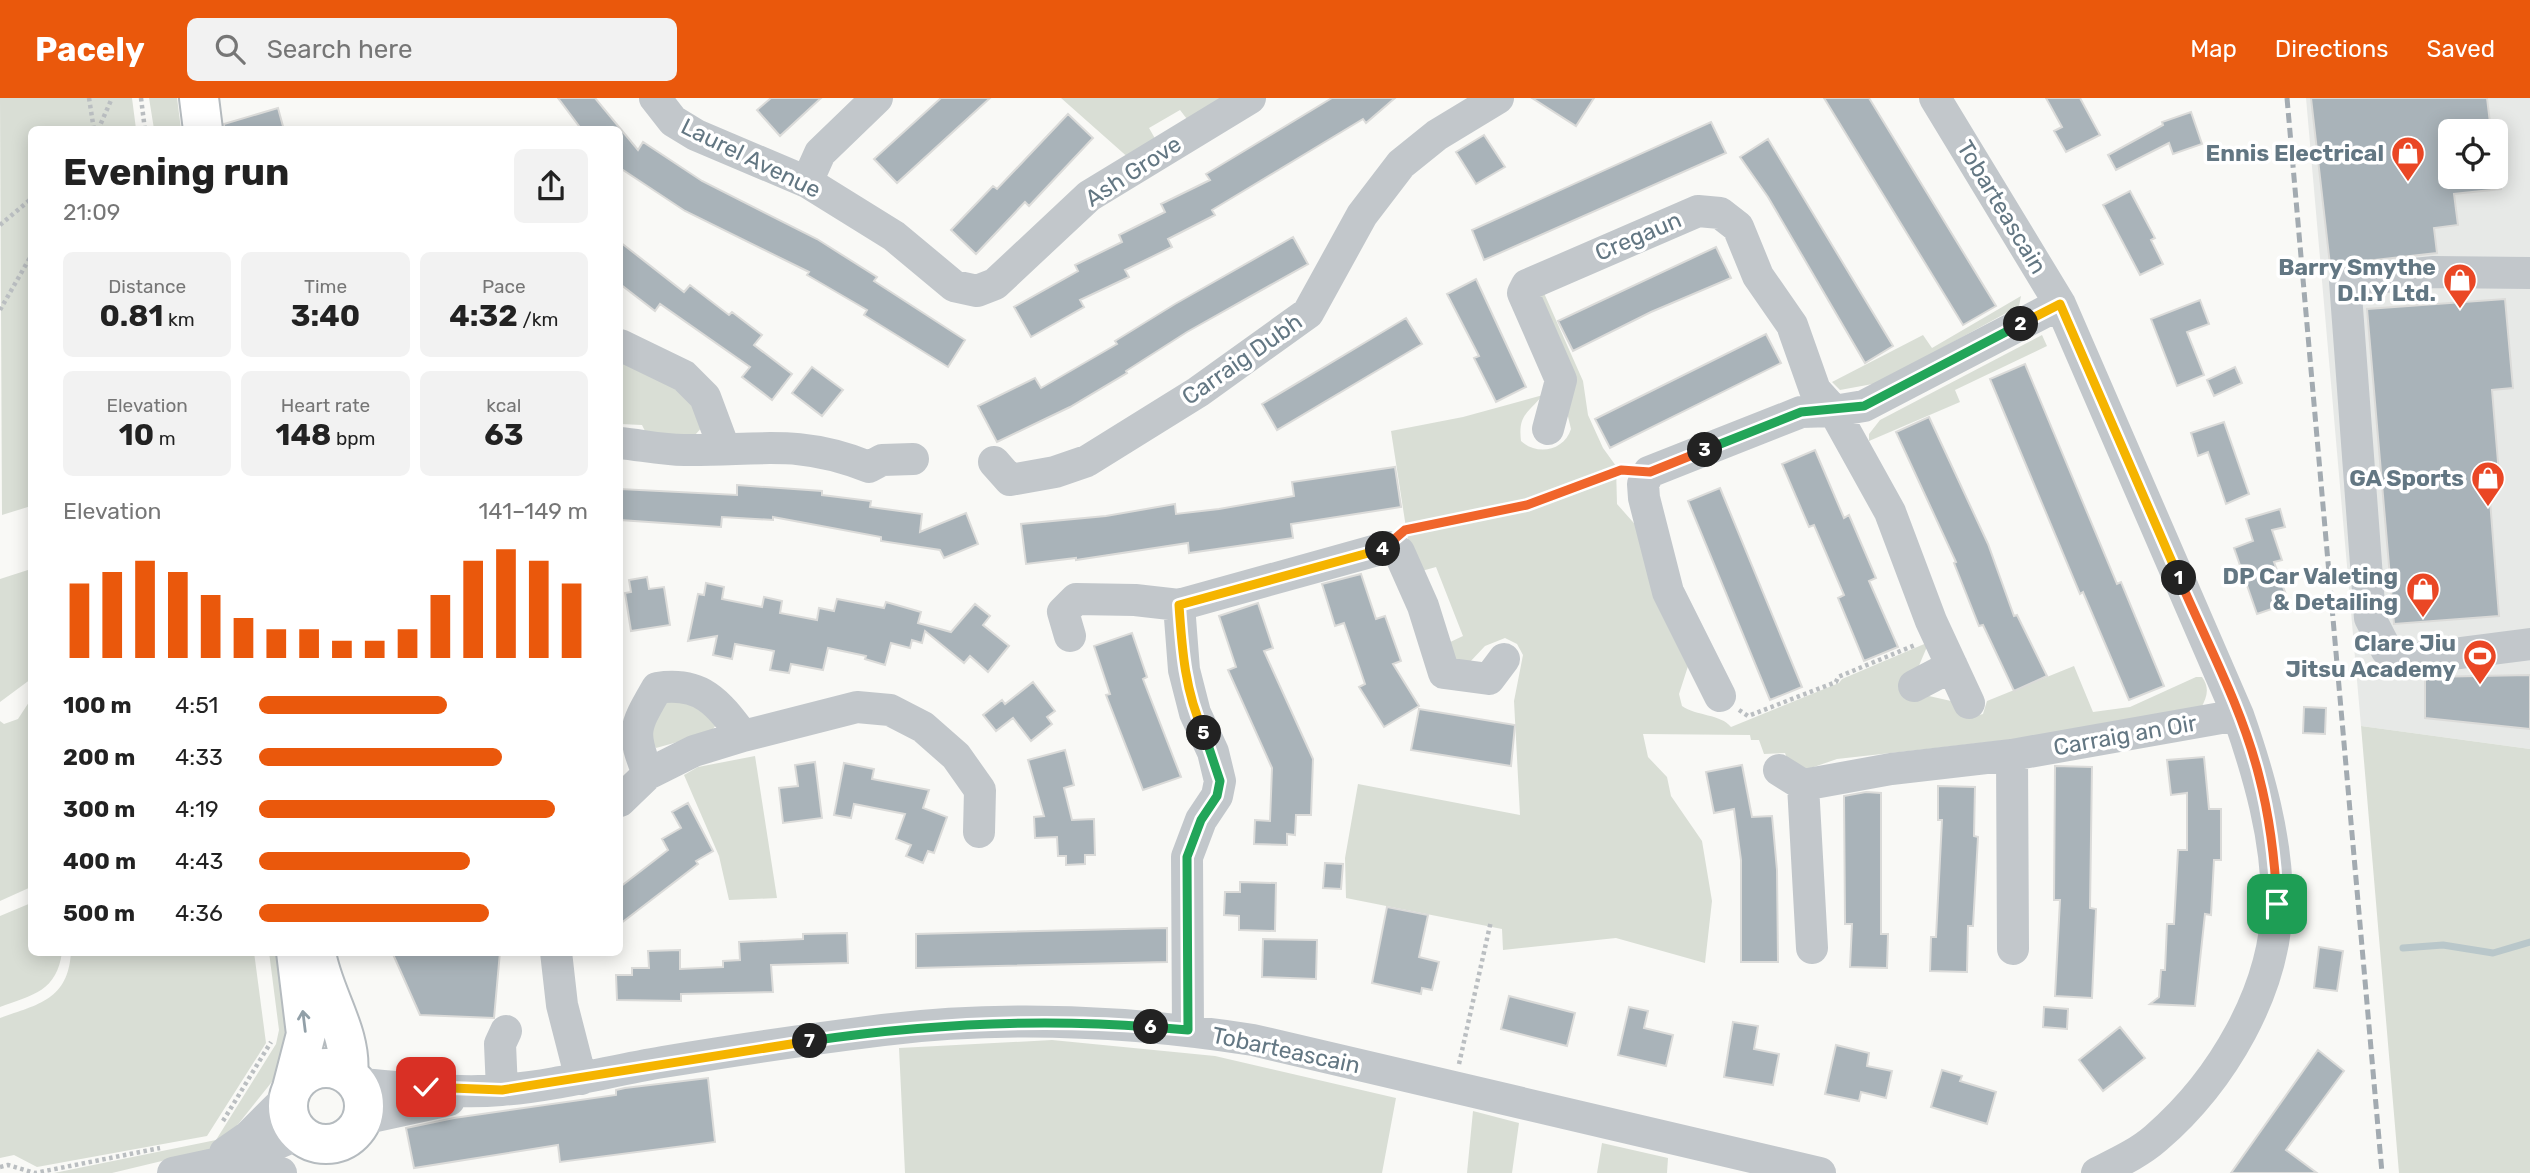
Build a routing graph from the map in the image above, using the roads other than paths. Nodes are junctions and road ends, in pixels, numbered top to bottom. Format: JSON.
{"nodes":[{"id":1,"x":200,"y":98,"type":"edge"},
{"id":2,"x":655,"y":98,"type":"edge"},
{"id":3,"x":877,"y":98,"type":"edge"},
{"id":4,"x":1250,"y":98,"type":"edge"},
{"id":5,"x":1499,"y":98,"type":"edge"},
{"id":6,"x":1935,"y":98,"type":"edge"},
{"id":7,"x":203,"y":126,"type":"edge"},
{"id":8,"x":807,"y":182,"type":"junction"},
{"id":9,"x":2530,"y":273,"type":"edge"},
{"id":10,"x":995,"y":284,"type":"joint"},
{"id":11,"x":2060,"y":304,"type":"junction"},
{"id":12,"x":623,"y":346,"type":"edge"},
{"id":13,"x":1834,"y":411,"type":"junction"},
{"id":14,"x":1548,"y":429,"type":"dead end"},
{"id":15,"x":623,"y":443,"type":"edge"},
{"id":16,"x":724,"y":448,"type":"junction"},
{"id":17,"x":913,"y":459,"type":"dead end"},
{"id":18,"x":994,"y":462,"type":"dead end"},
{"id":19,"x":1179,"y":605,"type":"junction"},
{"id":20,"x":1070,"y":636,"type":"dead end"},
{"id":21,"x":2530,"y":644,"type":"edge"},
{"id":22,"x":1504,"y":659,"type":"dead end"},
{"id":23,"x":1952,"y":666,"type":"junction"},
{"id":24,"x":1914,"y":686,"type":"dead end"},
{"id":25,"x":1720,"y":696,"type":"road end"},
{"id":26,"x":1969,"y":703,"type":"dead end"},
{"id":27,"x":2238,"y":715,"type":"junction"},
{"id":28,"x":743,"y":736,"type":"junction"},
{"id":29,"x":2012,"y":755,"type":"junction"},
{"id":30,"x":648,"y":774,"type":"junction"},
{"id":31,"x":623,"y":798,"type":"edge"},
{"id":32,"x":979,"y":832,"type":"dead end"},
{"id":33,"x":1812,"y":948,"type":"dead end"},
{"id":34,"x":2012,"y":949,"type":"dead end"},
{"id":35,"x":296,"y":956,"type":"edge"},
{"id":36,"x":316,"y":956,"type":"edge"},
{"id":37,"x":556,"y":956,"type":"edge"},
{"id":38,"x":1188,"y":1030,"type":"junction"},
{"id":39,"x":506,"y":1031,"type":"dead end"},
{"id":40,"x":581,"y":1079,"type":"junction"},
{"id":41,"x":498,"y":1090,"type":"junction"},
{"id":42,"x":290,"y":1093,"type":"junction"},
{"id":43,"x":334,"y":1130,"type":"edge"},
{"id":44,"x":169,"y":1160,"type":"edge"},
{"id":45,"x":206,"y":1165,"type":"junction"},
{"id":46,"x":281,"y":1173,"type":"edge"},
{"id":47,"x":1819,"y":1173,"type":"edge"},
{"id":48,"x":2097,"y":1173,"type":"edge"}],
"edges":[{"from":1,"to":7,"type":"main road"},
{"from":2,"to":8,"type":"street","name":"Laurel Avenue"},
{"from":3,"to":8,"type":"street"},
{"from":4,"to":10,"type":"street","name":"Ash Grove"},
{"from":5,"to":18,"type":"street","name":"Carraig Dubh"},
{"from":6,"to":11,"type":"street","name":"Tobarteascain"},
{"from":8,"to":10,"type":"street","name":"Laurel Avenue"},
{"from":9,"to":21,"type":"street"},
{"from":11,"to":13,"type":"street"},
{"from":11,"to":27,"type":"street","name":"Tobarteascain"},
{"from":12,"to":16,"type":"street"},
{"from":13,"to":14,"type":"street","name":"Cregaun"},
{"from":13,"to":23,"type":"street","name":"Cregaun"},
{"from":13,"to":25,"type":"street"},
{"from":15,"to":16,"type":"street"},
{"from":16,"to":17,"type":"street"},
{"from":19,"to":20,"type":"street"},
{"from":19,"to":22,"type":"street"},
{"from":19,"to":38,"type":"street"},
{"from":23,"to":24,"type":"street"},
{"from":23,"to":26,"type":"street","name":"Cregaun"},
{"from":27,"to":29,"type":"street","name":"Carraig an Oir"},
{"from":27,"to":48,"type":"street","name":"Tobarteascain"},
{"from":28,"to":30,"type":"street"},
{"from":28,"to":30,"type":"street"},
{"from":28,"to":32,"type":"street"},
{"from":29,"to":33,"type":"street","name":"Carraig an Oir"},
{"from":29,"to":34,"type":"street"},
{"from":30,"to":31,"type":"street"},
{"from":42,"to":35,"type":"main road","one_way":true},
{"from":36,"to":43,"type":"main road"},
{"from":37,"to":40,"type":"street"},
{"from":38,"to":40,"type":"street","name":"Tobarteascain"},
{"from":38,"to":47,"type":"street","name":"Tobarteascain"},
{"from":39,"to":41,"type":"street"},
{"from":40,"to":41,"type":"street","name":"Tobarteascain"},
{"from":41,"to":43,"type":"street","name":"Tobarteascain"},
{"from":42,"to":43,"type":"main road"},
{"from":42,"to":43,"type":"main road"},
{"from":42,"to":45,"type":"street"},
{"from":43,"to":45,"type":"street"},
{"from":44,"to":45,"type":"street"},
{"from":45,"to":46,"type":"street"}]}
